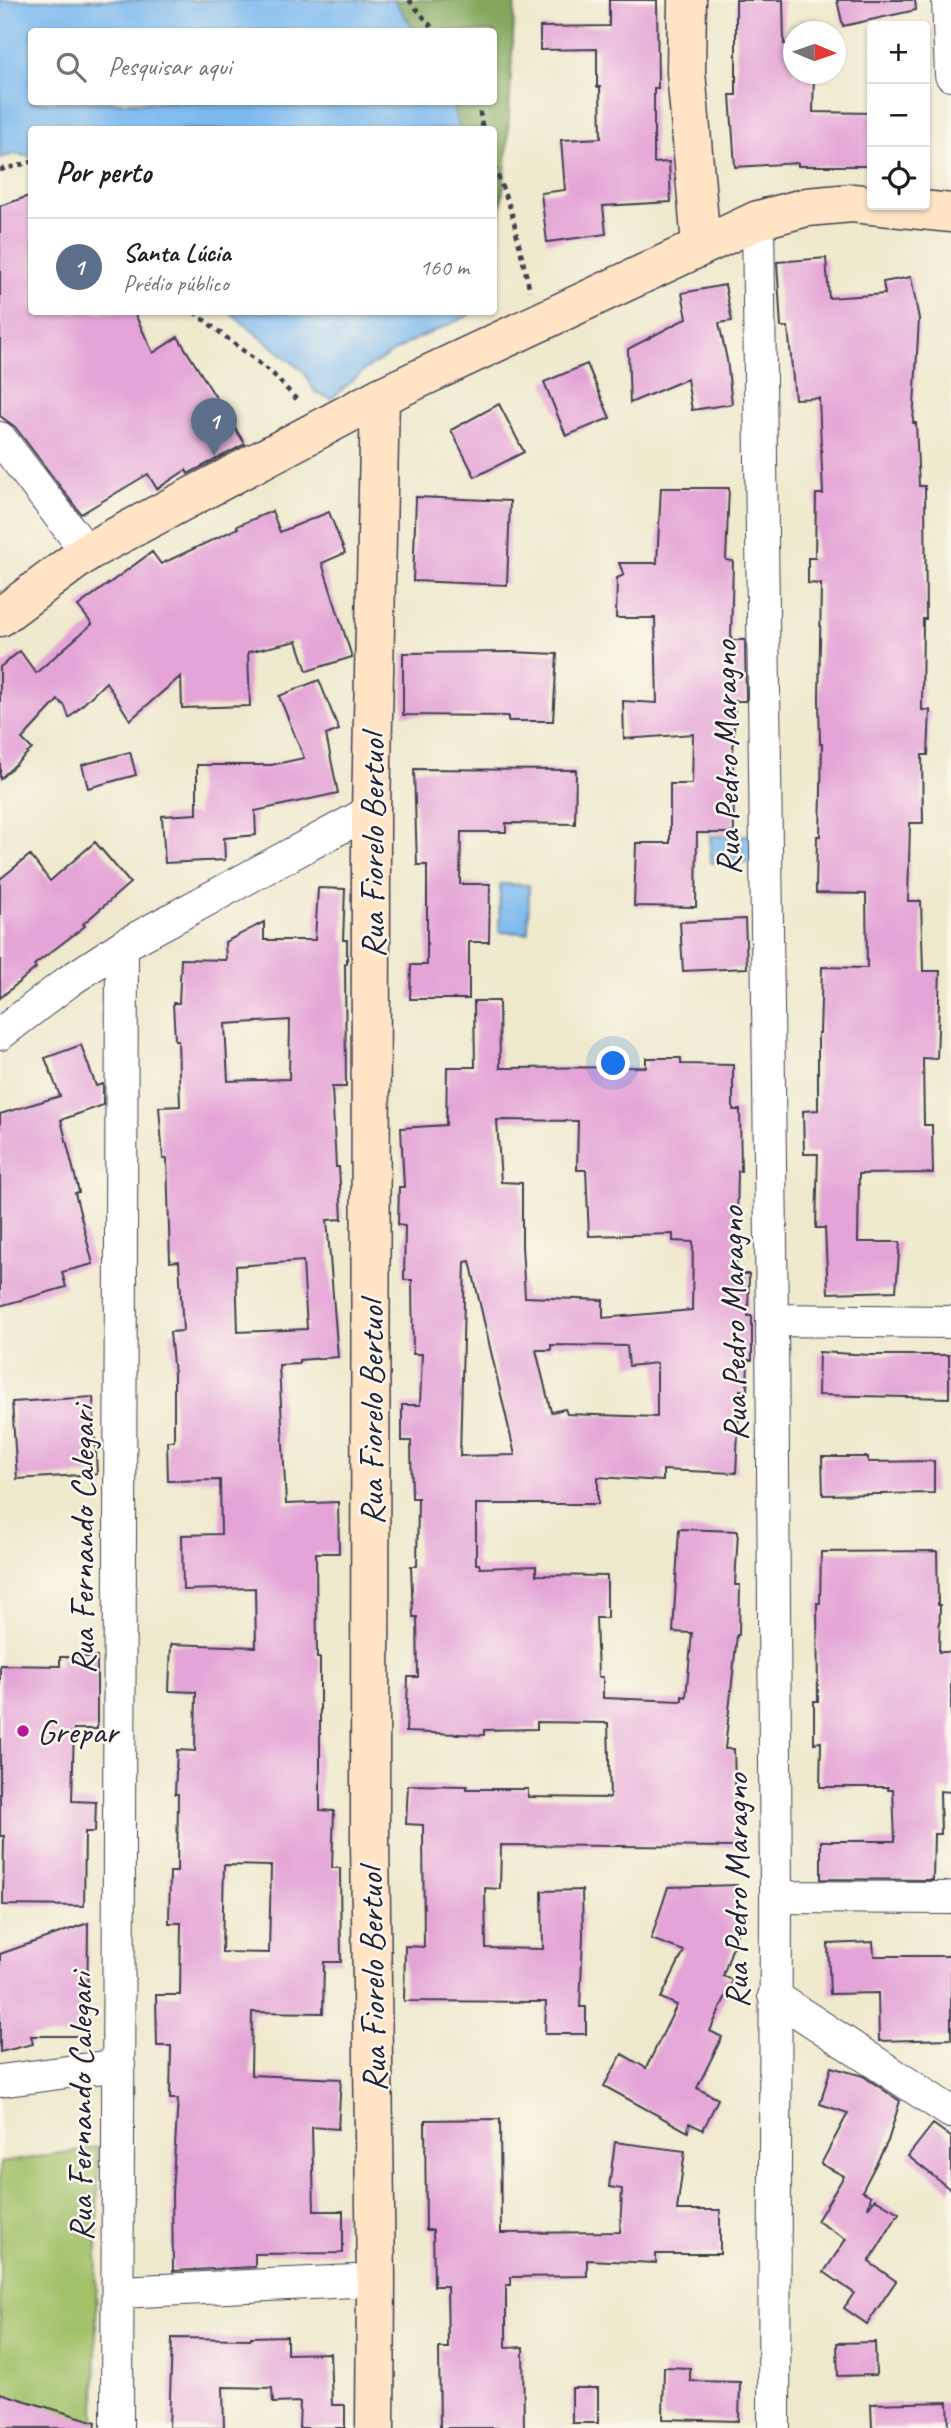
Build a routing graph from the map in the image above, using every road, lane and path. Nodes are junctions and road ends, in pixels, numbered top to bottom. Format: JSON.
{"nodes":[{"id":1,"x":409,"y":0,"type":"edge"},
{"id":2,"x":687,"y":0,"type":"edge"},
{"id":3,"x":948,"y":0,"type":"edge"},
{"id":4,"x":433,"y":28,"type":"edge"},
{"id":5,"x":951,"y":75,"type":"edge"},
{"id":6,"x":479,"y":105,"type":"edge"},
{"id":7,"x":482,"y":126,"type":"edge"},
{"id":8,"x":28,"y":163,"type":"edge"},
{"id":9,"x":0,"y":170,"type":"edge"},
{"id":10,"x":497,"y":174,"type":"edge"},
{"id":11,"x":951,"y":214,"type":"edge"},
{"id":12,"x":758,"y":220,"type":"junction"},
{"id":13,"x":701,"y":245,"type":"junction"},
{"id":14,"x":198,"y":315,"type":"edge"},
{"id":15,"x":537,"y":322,"type":"junction"},
{"id":16,"x":380,"y":397,"type":"junction"},
{"id":17,"x":322,"y":428,"type":"junction"},
{"id":18,"x":0,"y":438,"type":"edge"},
{"id":19,"x":87,"y":552,"type":"junction"},
{"id":20,"x":0,"y":617,"type":"edge"},
{"id":21,"x":371,"y":811,"type":"junction"},
{"id":22,"x":122,"y":946,"type":"junction"},
{"id":23,"x":0,"y":1034,"type":"edge"},
{"id":24,"x":772,"y":1320,"type":"junction"},
{"id":25,"x":951,"y":1322,"type":"edge"},
{"id":26,"x":776,"y":1897,"type":"junction"},
{"id":27,"x":951,"y":1898,"type":"edge"},
{"id":28,"x":774,"y":1996,"type":"junction"},
{"id":29,"x":119,"y":2065,"type":"junction"},
{"id":30,"x":0,"y":2081,"type":"edge"},
{"id":31,"x":951,"y":2112,"type":"edge"},
{"id":32,"x":376,"y":2280,"type":"junction"},
{"id":33,"x":118,"y":2292,"type":"junction"},
{"id":34,"x":117,"y":2428,"type":"edge"},
{"id":35,"x":375,"y":2428,"type":"edge"},
{"id":36,"x":774,"y":2428,"type":"edge"}],
"edges":[{"from":1,"to":4,"type":"path"},
{"from":2,"to":13,"type":"main road"},
{"from":3,"to":5,"type":"street"},
{"from":6,"to":7,"type":"path"},
{"from":8,"to":9,"type":"path"},
{"from":10,"to":15,"type":"path"},
{"from":11,"to":12,"type":"main road"},
{"from":12,"to":13,"type":"main road"},
{"from":12,"to":24,"type":"street","name":"Rua Pedro Maragno"},
{"from":13,"to":15,"type":"main road"},
{"from":14,"to":17,"type":"path"},
{"from":15,"to":16,"type":"main road"},
{"from":16,"to":17,"type":"main road"},
{"from":16,"to":21,"type":"main road","name":"Rua Fiorelo Bertuol"},
{"from":17,"to":19,"type":"main road"},
{"from":18,"to":19,"type":"street"},
{"from":19,"to":20,"type":"main road"},
{"from":21,"to":22,"type":"street"},
{"from":21,"to":32,"type":"main road","name":"Rua Fiorelo Bertuol"},
{"from":22,"to":23,"type":"street"},
{"from":22,"to":29,"type":"street","name":"Rua Fernando Calegari"},
{"from":24,"to":25,"type":"street"},
{"from":24,"to":26,"type":"street","name":"Rua Pedro Maragno"},
{"from":26,"to":27,"type":"street"},
{"from":26,"to":28,"type":"street","name":"Rua Pedro Maragno"},
{"from":28,"to":31,"type":"street"},
{"from":28,"to":36,"type":"street","name":"Rua Pedro Maragno"},
{"from":29,"to":30,"type":"street"},
{"from":29,"to":33,"type":"street","name":"Rua Fernando Calegari"},
{"from":32,"to":33,"type":"street"},
{"from":32,"to":35,"type":"main road","name":"Rua Fiorelo Bertuol"},
{"from":33,"to":34,"type":"street","name":"Rua Fernando Calegari"}]}
